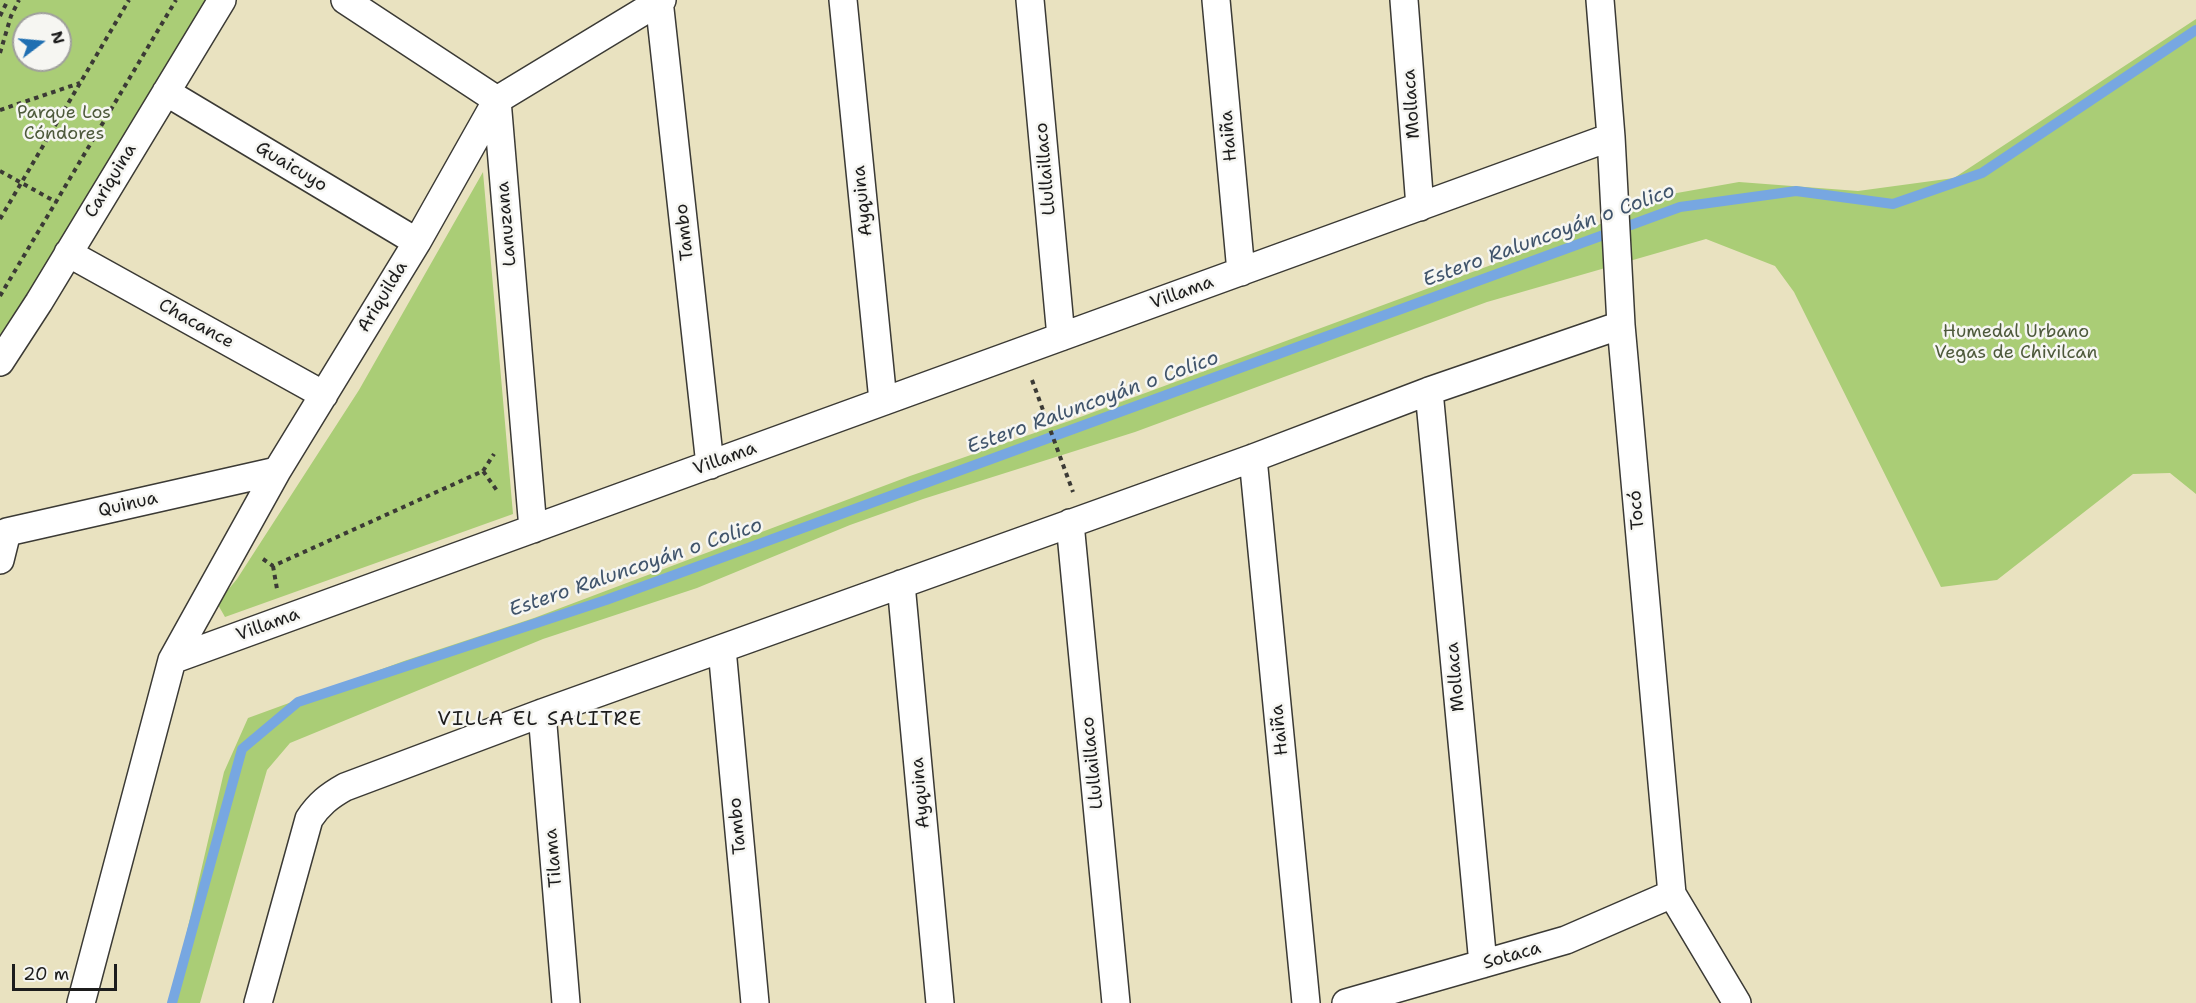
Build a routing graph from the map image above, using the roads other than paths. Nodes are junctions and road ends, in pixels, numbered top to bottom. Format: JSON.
{"nodes":[{"id":1,"x":222,"y":0,"type":"edge"},
{"id":2,"x":345,"y":0,"type":"edge"},
{"id":3,"x":660,"y":0,"type":"edge"},
{"id":4,"x":843,"y":0,"type":"edge"},
{"id":5,"x":1030,"y":0,"type":"edge"},
{"id":6,"x":1216,"y":0,"type":"edge"},
{"id":7,"x":1404,"y":0,"type":"edge"},
{"id":8,"x":1600,"y":0,"type":"edge"},
{"id":9,"x":166,"y":92,"type":"junction"},
{"id":10,"x":497,"y":100,"type":"junction"},
{"id":11,"x":1611,"y":137,"type":"junction"},
{"id":12,"x":1420,"y":207,"type":"junction"},
{"id":13,"x":417,"y":242,"type":"junction"},
{"id":14,"x":68,"y":253,"type":"junction"},
{"id":15,"x":1241,"y":272,"type":"junction"},
{"id":16,"x":1621,"y":325,"type":"junction"},
{"id":17,"x":1061,"y":337,"type":"junction"},
{"id":18,"x":0,"y":362,"type":"edge"},
{"id":19,"x":1429,"y":391,"type":"junction"},
{"id":20,"x":324,"y":395,"type":"junction"},
{"id":21,"x":883,"y":402,"type":"junction"},
{"id":22,"x":1253,"y":458,"type":"junction"},
{"id":23,"x":710,"y":465,"type":"junction"},
{"id":24,"x":277,"y":471,"type":"junction"},
{"id":25,"x":532,"y":521,"type":"junction"},
{"id":26,"x":1070,"y":523,"type":"junction"},
{"id":27,"x":0,"y":560,"type":"edge"},
{"id":28,"x":901,"y":584,"type":"junction"},
{"id":29,"x":722,"y":649,"type":"junction"},
{"id":30,"x":172,"y":660,"type":"junction"},
{"id":31,"x":542,"y":713,"type":"junction"},
{"id":32,"x":1672,"y":894,"type":"junction"},
{"id":33,"x":1483,"y":964,"type":"junction"},
{"id":34,"x":81,"y":1003,"type":"edge"},
{"id":35,"x":258,"y":1003,"type":"edge"},
{"id":36,"x":566,"y":1003,"type":"edge"},
{"id":37,"x":754,"y":1003,"type":"edge"},
{"id":38,"x":940,"y":1003,"type":"edge"},
{"id":39,"x":1116,"y":1003,"type":"edge"},
{"id":40,"x":1306,"y":1003,"type":"edge"},
{"id":41,"x":1346,"y":1003,"type":"edge"},
{"id":42,"x":1737,"y":1003,"type":"edge"}],
"edges":[{"from":1,"to":9,"type":"street","name":"Cariquina"},
{"from":2,"to":10,"type":"street"},
{"from":3,"to":10,"type":"street","name":"Ariquilda"},
{"from":3,"to":23,"type":"street","name":"Tambo"},
{"from":4,"to":21,"type":"street","name":"Ayquina"},
{"from":5,"to":17,"type":"street","name":"Llullaillaco"},
{"from":6,"to":15,"type":"street","name":"Haiña"},
{"from":7,"to":12,"type":"street","name":"Mollaca"},
{"from":8,"to":11,"type":"street","name":"Tocó"},
{"from":9,"to":13,"type":"street","name":"Guaicuyo"},
{"from":9,"to":14,"type":"street","name":"Cariquina"},
{"from":10,"to":13,"type":"street","name":"Ariquilda"},
{"from":10,"to":25,"type":"street","name":"Lanuzana"},
{"from":11,"to":12,"type":"street","name":"Villama"},
{"from":11,"to":16,"type":"street","name":"Tocó"},
{"from":12,"to":15,"type":"street","name":"Villama"},
{"from":13,"to":20,"type":"street","name":"Ariquilda"},
{"from":14,"to":18,"type":"street","name":"Cariquina"},
{"from":14,"to":20,"type":"street","name":"Chacance"},
{"from":15,"to":17,"type":"street","name":"Villama"},
{"from":16,"to":19,"type":"street"},
{"from":16,"to":32,"type":"street","name":"Tocó"},
{"from":17,"to":21,"type":"street","name":"Villama"},
{"from":19,"to":22,"type":"street"},
{"from":19,"to":33,"type":"street","name":"Mollaca"},
{"from":20,"to":24,"type":"street","name":"Ariquilda"},
{"from":21,"to":23,"type":"street","name":"Villama"},
{"from":22,"to":26,"type":"street"},
{"from":22,"to":40,"type":"street","name":"Haiña"},
{"from":23,"to":25,"type":"street","name":"Villama"},
{"from":24,"to":27,"type":"street","name":"Quinua"},
{"from":24,"to":30,"type":"street","name":"Ariquilda"},
{"from":25,"to":30,"type":"street","name":"Villama"},
{"from":26,"to":28,"type":"street"},
{"from":26,"to":39,"type":"street","name":"Llullaillaco"},
{"from":28,"to":29,"type":"street"},
{"from":28,"to":38,"type":"street","name":"Ayquina"},
{"from":29,"to":31,"type":"street"},
{"from":29,"to":37,"type":"street","name":"Tambo"},
{"from":30,"to":34,"type":"street"},
{"from":31,"to":35,"type":"street"},
{"from":31,"to":36,"type":"street","name":"Tilama"},
{"from":32,"to":33,"type":"street","name":"Sotaca"},
{"from":32,"to":42,"type":"street","name":"Tocó"},
{"from":33,"to":41,"type":"street","name":"Sotaca"}]}
